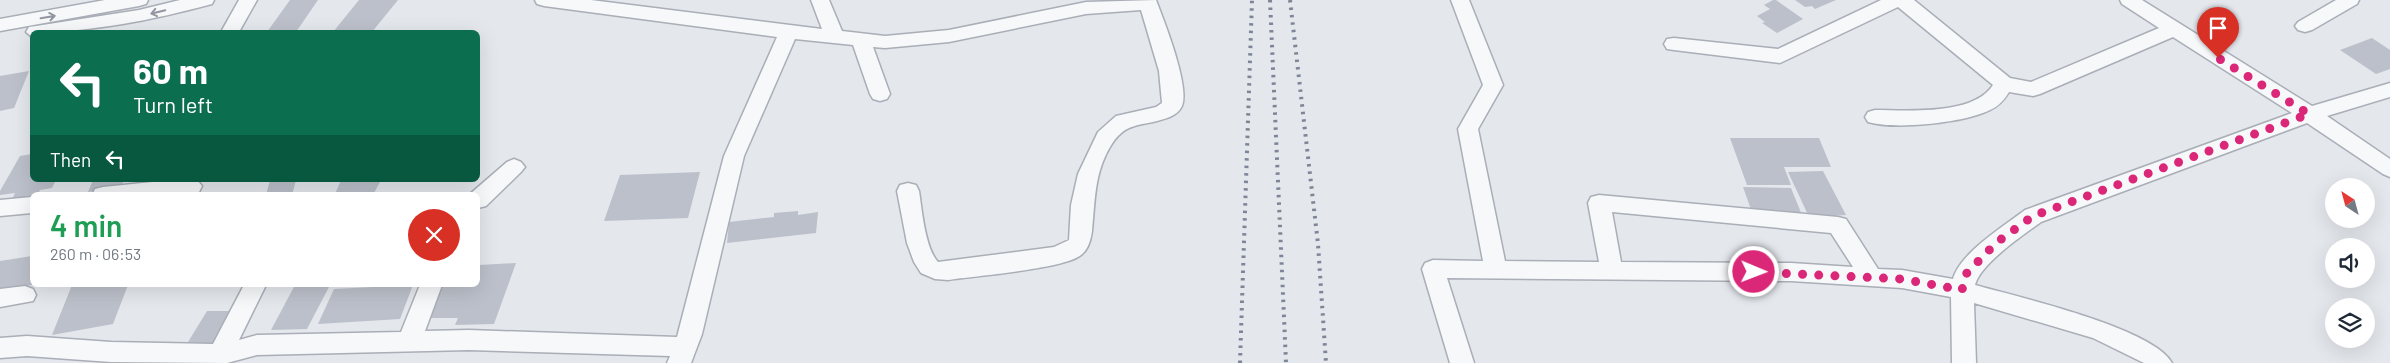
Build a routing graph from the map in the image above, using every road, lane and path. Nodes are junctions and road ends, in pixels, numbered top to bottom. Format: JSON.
{"nodes":[{"id":1,"x":140,"y":0,"type":"edge"},
{"id":2,"x":205,"y":0,"type":"edge"},
{"id":3,"x":248,"y":0,"type":"edge"},
{"id":4,"x":544,"y":0,"type":"edge"},
{"id":5,"x":820,"y":0,"type":"edge"},
{"id":6,"x":1460,"y":0,"type":"edge"},
{"id":7,"x":1897,"y":0,"type":"edge"},
{"id":8,"x":1902,"y":0,"type":"edge"},
{"id":9,"x":2129,"y":0,"type":"edge"},
{"id":10,"x":2350,"y":0,"type":"edge"},
{"id":11,"x":1147,"y":1,"type":"edge"},
{"id":12,"x":100,"y":4,"type":"edge"},
{"id":13,"x":0,"y":25,"type":"edge"},
{"id":14,"x":2304,"y":26,"type":"dead end"},
{"id":15,"x":2173,"y":29,"type":"junction"},
{"id":16,"x":53,"y":30,"type":"edge"},
{"id":17,"x":231,"y":30,"type":"edge"},
{"id":18,"x":789,"y":32,"type":"junction"},
{"id":19,"x":30,"y":34,"type":"edge"},
{"id":20,"x":835,"y":37,"type":"junction"},
{"id":21,"x":0,"y":38,"type":"edge"},
{"id":22,"x":860,"y":39,"type":"junction"},
{"id":23,"x":1674,"y":44,"type":"dead end"},
{"id":24,"x":2004,"y":84,"type":"junction"},
{"id":25,"x":2390,"y":90,"type":"edge"},
{"id":26,"x":880,"y":94,"type":"dead end"},
{"id":27,"x":2309,"y":114,"type":"junction"},
{"id":28,"x":1875,"y":117,"type":"dead end"},
{"id":29,"x":514,"y":167,"type":"dead end"},
{"id":30,"x":2390,"y":169,"type":"edge"},
{"id":31,"x":191,"y":186,"type":"dead end"},
{"id":32,"x":908,"y":191,"type":"dead end"},
{"id":33,"x":132,"y":192,"type":"edge"},
{"id":34,"x":480,"y":198,"type":"edge"},
{"id":35,"x":30,"y":205,"type":"edge"},
{"id":36,"x":0,"y":208,"type":"edge"},
{"id":37,"x":1496,"y":270,"type":"junction"},
{"id":38,"x":1612,"y":270,"type":"junction"},
{"id":39,"x":1871,"y":277,"type":"junction"},
{"id":40,"x":254,"y":287,"type":"edge"},
{"id":41,"x":430,"y":287,"type":"edge"},
{"id":42,"x":1962,"y":290,"type":"junction"},
{"id":43,"x":25,"y":295,"type":"dead end"},
{"id":44,"x":0,"y":298,"type":"edge"},
{"id":45,"x":409,"y":342,"type":"junction"},
{"id":46,"x":0,"y":348,"type":"edge"},
{"id":47,"x":682,"y":355,"type":"edge"},
{"id":48,"x":217,"y":358,"type":"edge"},
{"id":49,"x":2154,"y":360,"type":"edge"},
{"id":50,"x":1462,"y":363,"type":"edge"},
{"id":51,"x":1964,"y":363,"type":"edge"}],
"edges":[{"from":1,"to":12,"type":"street"},
{"from":2,"to":16,"type":"street","one_way":true},
{"from":3,"to":17,"type":"street"},
{"from":4,"to":18,"type":"street"},
{"from":5,"to":20,"type":"street"},
{"from":6,"to":37,"type":"street"},
{"from":7,"to":23,"type":"street"},
{"from":8,"to":24,"type":"street"},
{"from":9,"to":15,"type":"street"},
{"from":10,"to":14,"type":"street"},
{"from":11,"to":22,"type":"street"},
{"from":11,"to":32,"type":"street"},
{"from":13,"to":12,"type":"street","one_way":true},
{"from":15,"to":24,"type":"street"},
{"from":15,"to":27,"type":"street"},
{"from":18,"to":20,"type":"street"},
{"from":18,"to":47,"type":"street"},
{"from":19,"to":21,"type":"street"},
{"from":20,"to":22,"type":"street"},
{"from":22,"to":26,"type":"street"},
{"from":24,"to":28,"type":"street"},
{"from":25,"to":27,"type":"street"},
{"from":27,"to":30,"type":"street"},
{"from":27,"to":42,"type":"street"},
{"from":29,"to":34,"type":"street"},
{"from":31,"to":33,"type":"street"},
{"from":35,"to":36,"type":"street"},
{"from":37,"to":38,"type":"street"},
{"from":37,"to":50,"type":"street"},
{"from":38,"to":39,"type":"street"},
{"from":38,"to":39,"type":"street"},
{"from":39,"to":42,"type":"street"},
{"from":40,"to":48,"type":"street"},
{"from":41,"to":45,"type":"street"},
{"from":42,"to":49,"type":"street"},
{"from":42,"to":51,"type":"street"},
{"from":43,"to":44,"type":"street"},
{"from":45,"to":47,"type":"street"},
{"from":45,"to":48,"type":"street"},
{"from":46,"to":48,"type":"street"}]}
